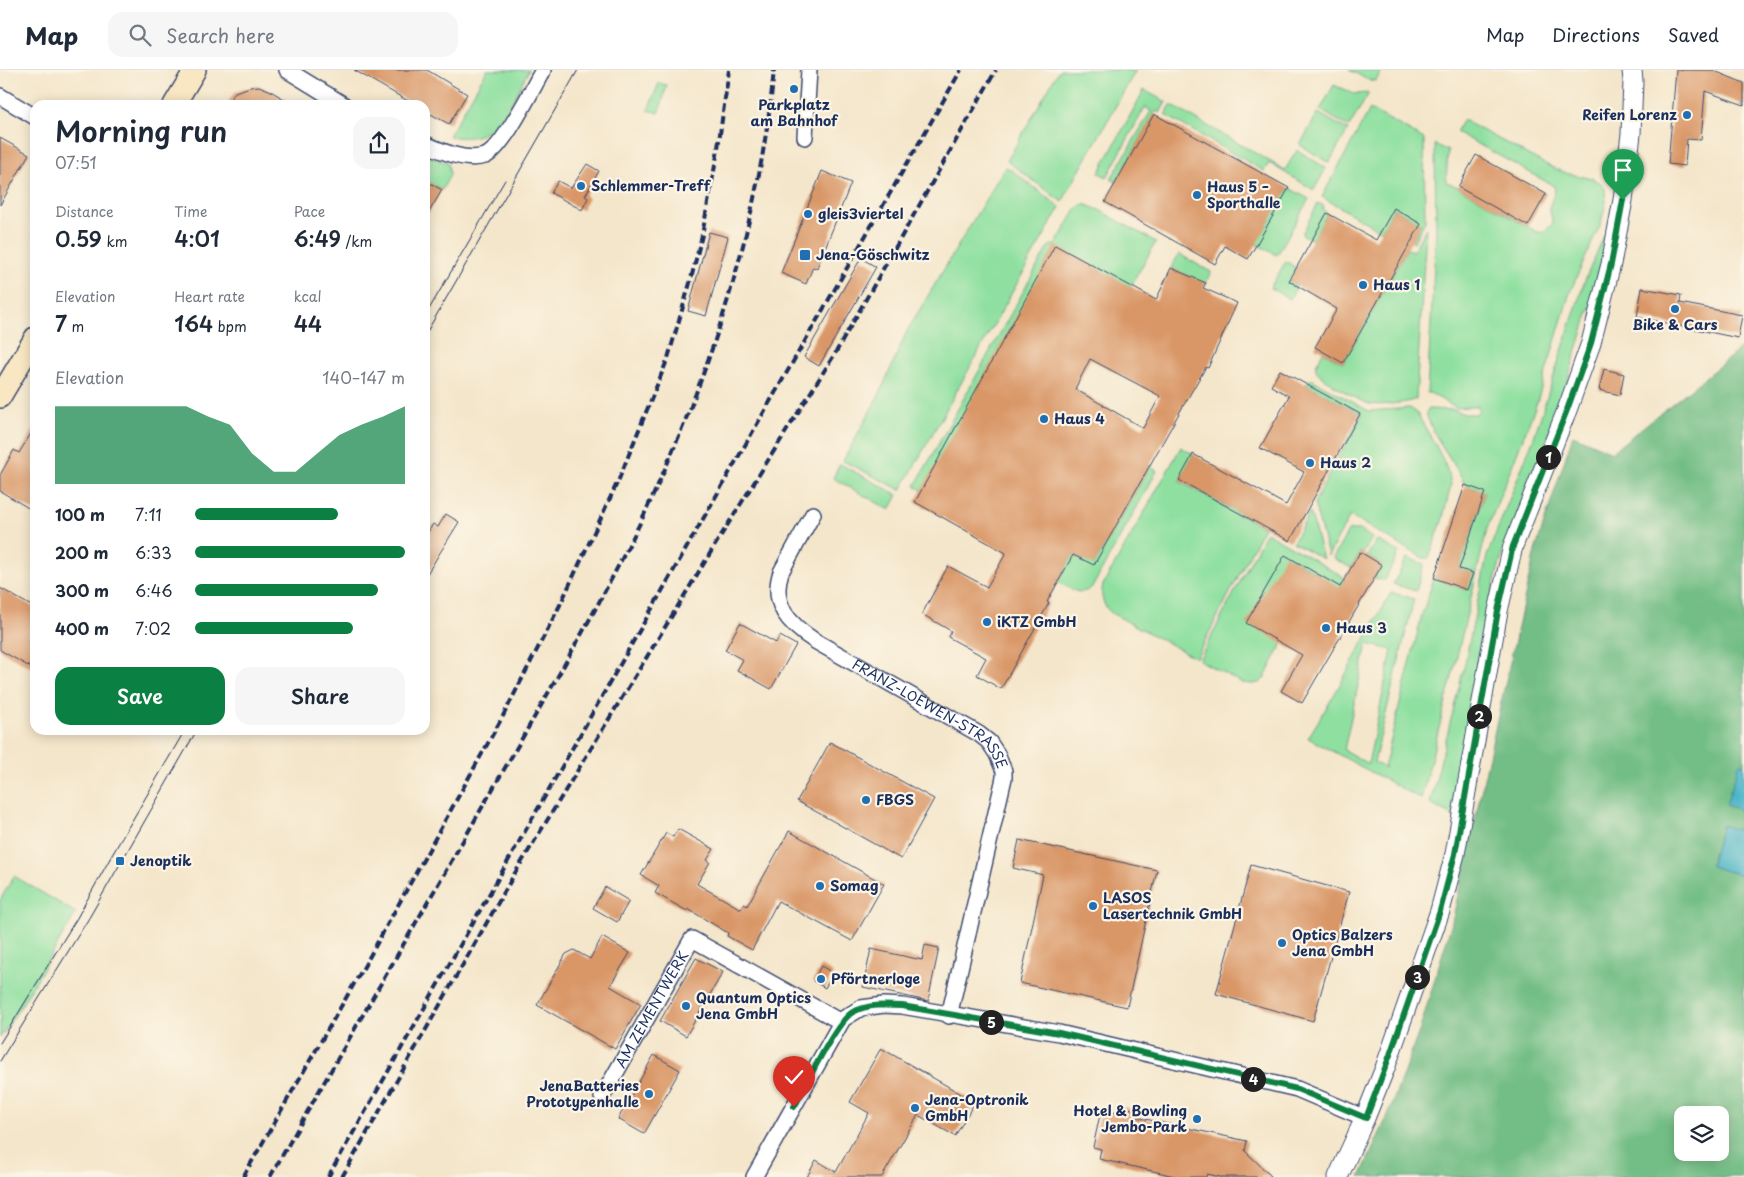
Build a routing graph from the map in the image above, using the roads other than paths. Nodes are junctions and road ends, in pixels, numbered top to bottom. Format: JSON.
{"nodes":[{"id":1,"x":194,"y":70,"type":"edge"},
{"id":2,"x":286,"y":70,"type":"edge"},
{"id":3,"x":543,"y":70,"type":"edge"},
{"id":4,"x":809,"y":70,"type":"edge"},
{"id":5,"x":1632,"y":70,"type":"edge"},
{"id":6,"x":0,"y":96,"type":"edge"},
{"id":7,"x":177,"y":100,"type":"edge"},
{"id":8,"x":336,"y":100,"type":"edge"},
{"id":9,"x":30,"y":114,"type":"edge"},
{"id":10,"x":805,"y":137,"type":"dead end"},
{"id":11,"x":430,"y":146,"type":"edge"},
{"id":12,"x":30,"y":346,"type":"edge"},
{"id":13,"x":0,"y":397,"type":"edge"},
{"id":14,"x":813,"y":514,"type":"dead end"},
{"id":15,"x":949,"y":1016,"type":"junction"},
{"id":16,"x":841,"y":1022,"type":"junction"},
{"id":17,"x":602,"y":1098,"type":"dead end"},
{"id":18,"x":1366,"y":1118,"type":"junction"},
{"id":19,"x":754,"y":1177,"type":"edge"},
{"id":20,"x":1338,"y":1177,"type":"edge"}],
"edges":[{"from":1,"to":7,"type":"main road"},
{"from":2,"to":8,"type":"street"},
{"from":3,"to":11,"type":"street"},
{"from":4,"to":10,"type":"street"},
{"from":5,"to":18,"type":"street"},
{"from":6,"to":9,"type":"street"},
{"from":12,"to":13,"type":"main road"},
{"from":14,"to":15,"type":"street","name":"FRANZ-LOEWEN-STRASSE"},
{"from":15,"to":16,"type":"street"},
{"from":15,"to":18,"type":"street"},
{"from":16,"to":17,"type":"street","name":"AM ZEMENTWERK"},
{"from":16,"to":19,"type":"street"},
{"from":18,"to":20,"type":"street"}]}
